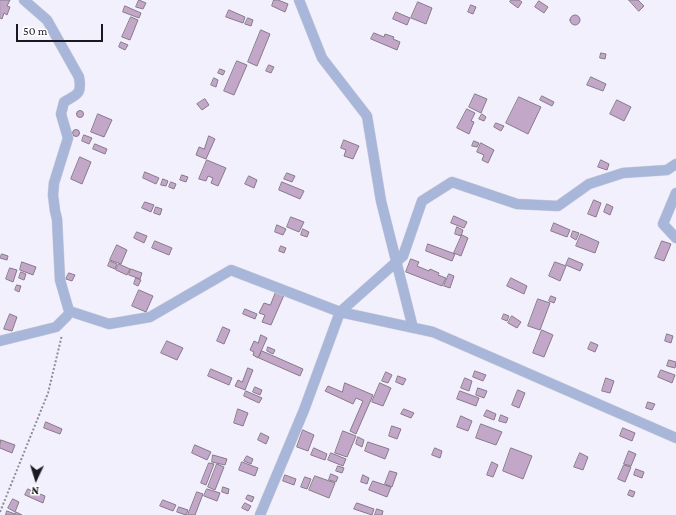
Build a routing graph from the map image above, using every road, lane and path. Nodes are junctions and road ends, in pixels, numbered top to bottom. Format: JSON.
{"nodes":[{"id":1,"x":24,"y":0,"type":"edge"},
{"id":2,"x":298,"y":0,"type":"edge"},
{"id":3,"x":676,"y":164,"type":"edge"},
{"id":4,"x":676,"y":194,"type":"edge"},
{"id":5,"x":676,"y":238,"type":"edge"},
{"id":6,"x":396,"y":262,"type":"junction"},
{"id":7,"x":340,"y":312,"type":"junction"},
{"id":8,"x":68,"y":316,"type":"joint"},
{"id":9,"x":413,"y":328,"type":"junction"},
{"id":10,"x":0,"y":341,"type":"edge"},
{"id":11,"x":676,"y":438,"type":"edge"},
{"id":12,"x":0,"y":512,"type":"edge"},
{"id":13,"x":260,"y":515,"type":"edge"}],
"edges":[{"from":1,"to":7,"type":"street"},
{"from":2,"to":6,"type":"street"},
{"from":3,"to":6,"type":"street"},
{"from":4,"to":5,"type":"street"},
{"from":6,"to":7,"type":"street"},
{"from":6,"to":9,"type":"street"},
{"from":7,"to":9,"type":"street"},
{"from":7,"to":13,"type":"street"},
{"from":8,"to":10,"type":"street"},
{"from":8,"to":12,"type":"path"},
{"from":9,"to":11,"type":"street"}]}
